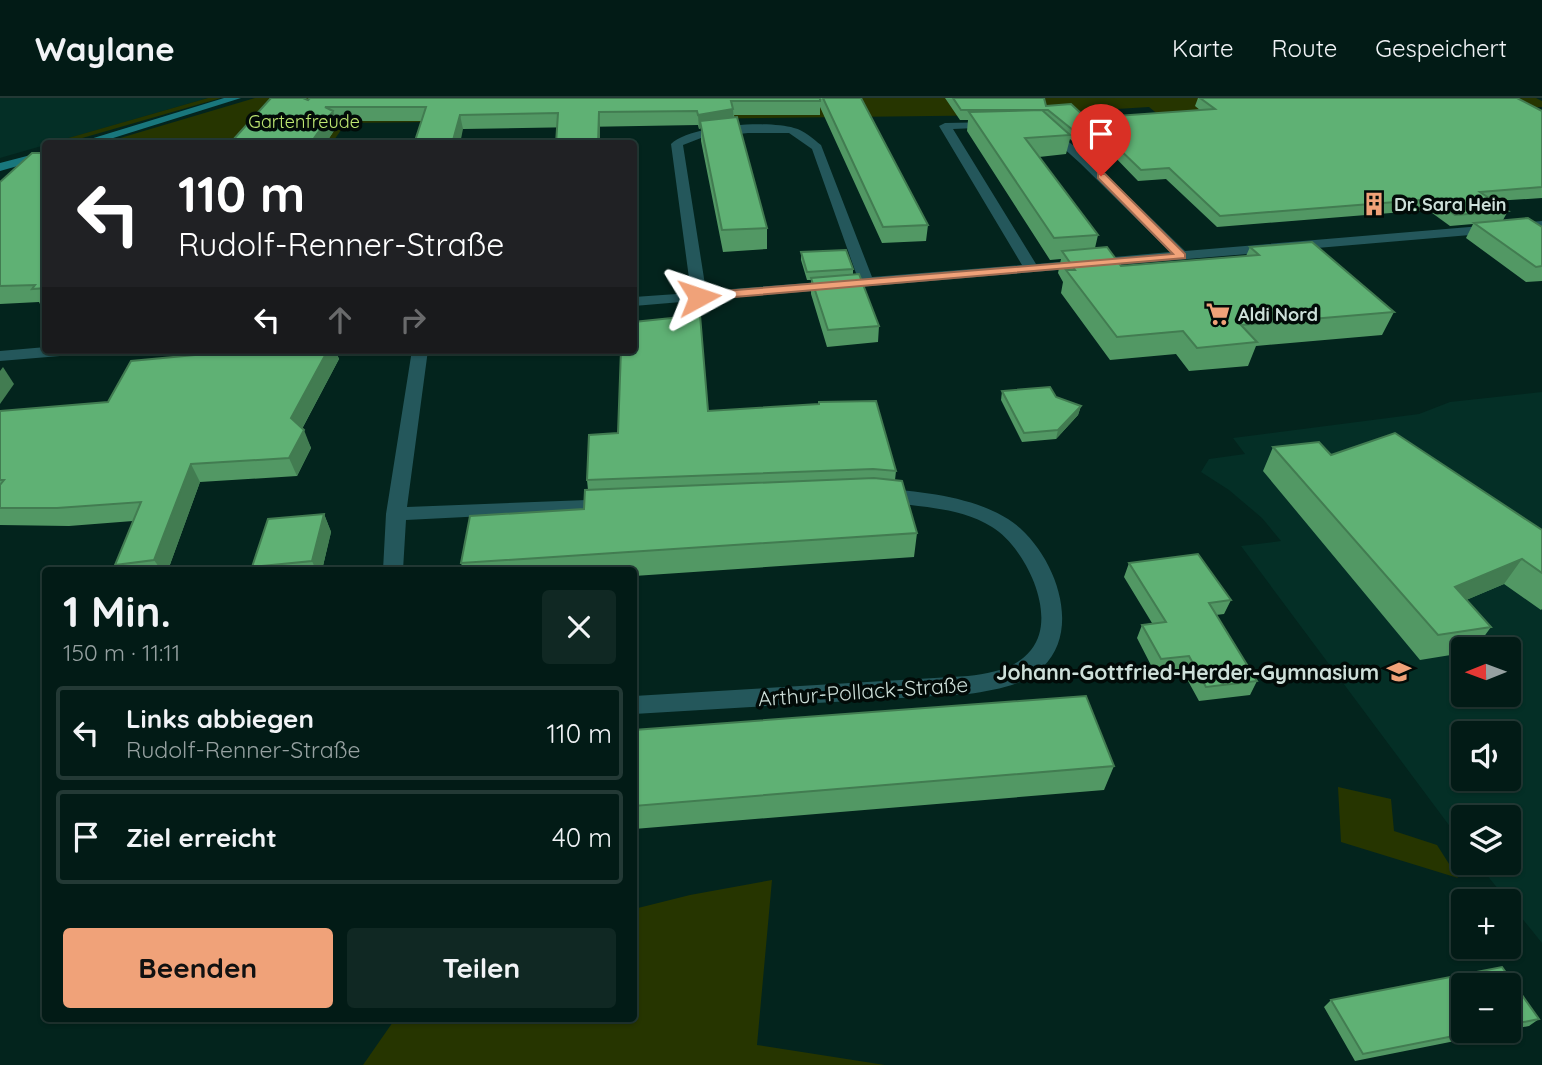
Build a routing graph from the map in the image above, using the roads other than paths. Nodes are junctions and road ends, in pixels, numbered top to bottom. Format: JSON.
{"nodes":[{"id":1,"x":236,"y":98,"type":"edge"},
{"id":2,"x":1014,"y":124,"type":"edge"},
{"id":3,"x":1028,"y":124,"type":"edge"},
{"id":4,"x":94,"y":140,"type":"edge"},
{"id":5,"x":42,"y":155,"type":"edge"},
{"id":6,"x":0,"y":167,"type":"edge"},
{"id":7,"x":1542,"y":225,"type":"edge"},
{"id":8,"x":1182,"y":256,"type":"junction"},
{"id":9,"x":1032,"y":269,"type":"junction"},
{"id":10,"x":867,"y":283,"type":"junction"},
{"id":11,"x":699,"y":297,"type":"junction"},
{"id":12,"x":637,"y":302,"type":"edge"},
{"id":13,"x":42,"y":352,"type":"edge"},
{"id":14,"x":419,"y":354,"type":"edge"},
{"id":15,"x":0,"y":356,"type":"edge"},
{"id":16,"x":859,"y":494,"type":"edge"},
{"id":17,"x":627,"y":504,"type":"edge"},
{"id":18,"x":396,"y":514,"type":"junction"},
{"id":19,"x":393,"y":567,"type":"edge"},
{"id":20,"x":637,"y":705,"type":"edge"}],
"edges":[{"from":1,"to":4,"type":"street"},
{"from":2,"to":9,"type":"street"},
{"from":3,"to":8,"type":"street"},
{"from":5,"to":6,"type":"street"},
{"from":7,"to":8,"type":"street"},
{"from":8,"to":9,"type":"street"},
{"from":9,"to":10,"type":"street"},
{"from":10,"to":11,"type":"street"},
{"from":10,"to":11,"type":"street"},
{"from":11,"to":12,"type":"street"},
{"from":13,"to":15,"type":"street"},
{"from":14,"to":18,"type":"street"},
{"from":16,"to":20,"type":"street","name":"Arthur-Pollack-Straße"},
{"from":17,"to":18,"type":"street"},
{"from":18,"to":19,"type":"street"}]}
